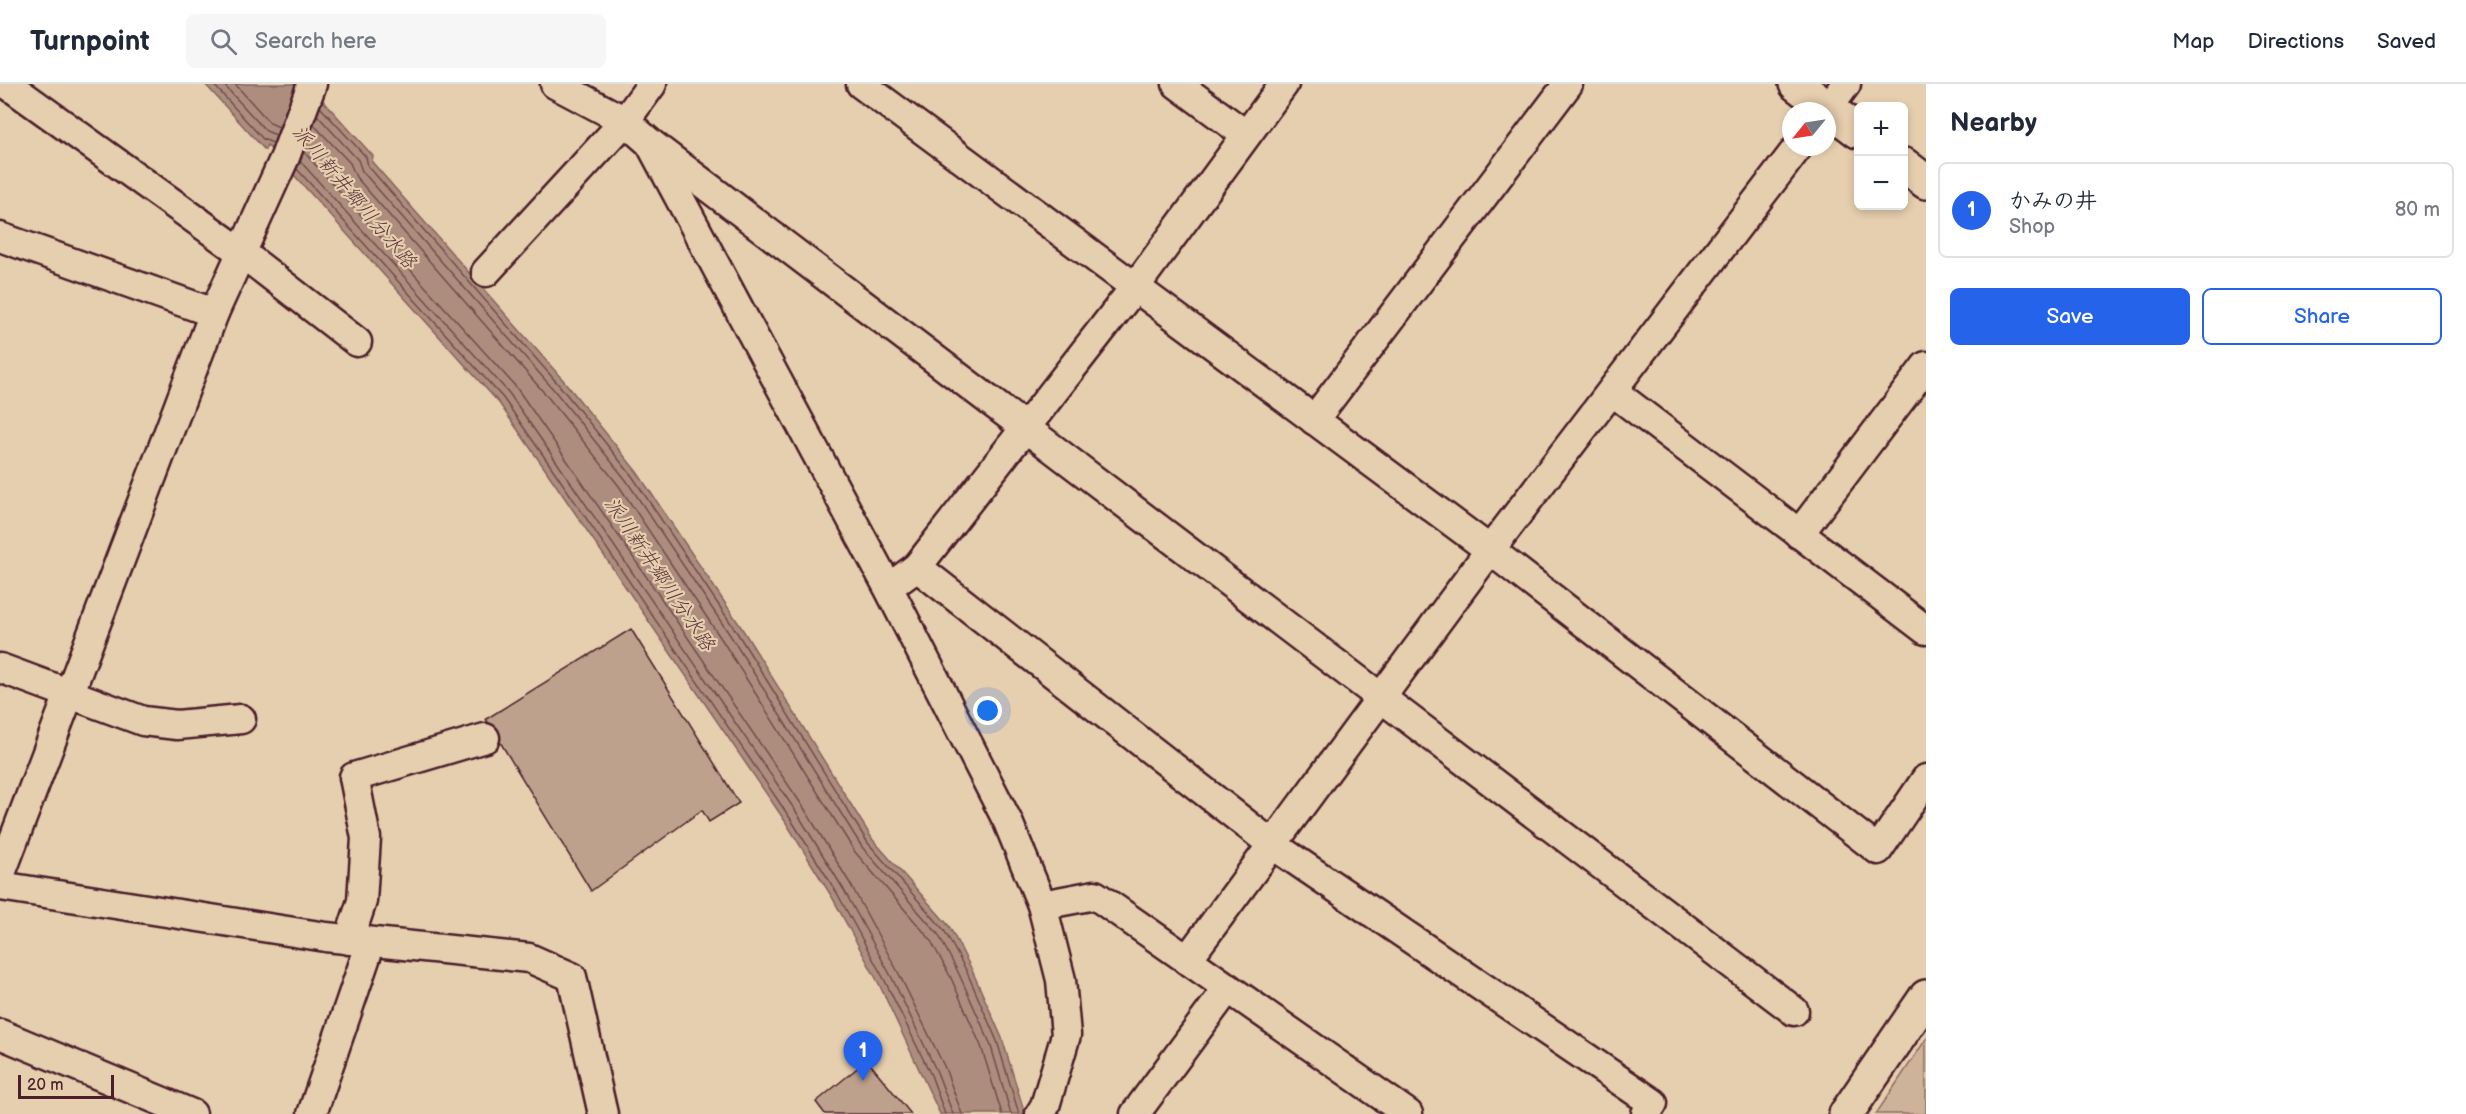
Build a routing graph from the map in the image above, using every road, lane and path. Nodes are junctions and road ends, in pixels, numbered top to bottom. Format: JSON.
{"nodes":[{"id":1,"x":8,"y":84,"type":"edge"},
{"id":2,"x":312,"y":84,"type":"edge"},
{"id":3,"x":555,"y":84,"type":"edge"},
{"id":4,"x":652,"y":84,"type":"edge"},
{"id":5,"x":861,"y":84,"type":"edge"},
{"id":6,"x":1177,"y":84,"type":"edge"},
{"id":7,"x":1284,"y":84,"type":"edge"},
{"id":8,"x":1568,"y":84,"type":"edge"},
{"id":9,"x":1796,"y":84,"type":"edge"},
{"id":10,"x":1834,"y":101,"type":"edge"},
{"id":11,"x":625,"y":121,"type":"junction"},
{"id":12,"x":1854,"y":126,"type":"edge"},
{"id":13,"x":1246,"y":135,"type":"junction"},
{"id":14,"x":651,"y":143,"type":"junction"},
{"id":15,"x":1791,"y":156,"type":"edge"},
{"id":16,"x":1908,"y":168,"type":"edge"},
{"id":17,"x":1926,"y":182,"type":"edge"},
{"id":18,"x":0,"y":237,"type":"edge"},
{"id":19,"x":242,"y":254,"type":"junction"},
{"id":20,"x":486,"y":272,"type":"dead end"},
{"id":21,"x":1135,"y":286,"type":"junction"},
{"id":22,"x":214,"y":313,"type":"junction"},
{"id":23,"x":357,"y":342,"type":"dead end"},
{"id":24,"x":1926,"y":366,"type":"edge"},
{"id":25,"x":1612,"y":391,"type":"junction"},
{"id":26,"x":1314,"y":420,"type":"junction"},
{"id":27,"x":1024,"y":429,"type":"junction"},
{"id":28,"x":1799,"y":534,"type":"junction"},
{"id":29,"x":1490,"y":550,"type":"junction"},
{"id":30,"x":916,"y":567,"type":"junction"},
{"id":31,"x":889,"y":589,"type":"junction"},
{"id":32,"x":1926,"y":630,"type":"edge"},
{"id":33,"x":0,"y":668,"type":"edge"},
{"id":34,"x":69,"y":692,"type":"junction"},
{"id":35,"x":1383,"y":696,"type":"junction"},
{"id":36,"x":241,"y":719,"type":"dead end"},
{"id":37,"x":485,"y":738,"type":"dead end"},
{"id":38,"x":1926,"y":779,"type":"edge"},
{"id":39,"x":1274,"y":844,"type":"junction"},
{"id":40,"x":0,"y":876,"type":"edge"},
{"id":41,"x":0,"y":886,"type":"edge"},
{"id":42,"x":1042,"y":905,"type":"junction"},
{"id":43,"x":360,"y":941,"type":"junction"},
{"id":44,"x":1188,"y":960,"type":"junction"},
{"id":45,"x":1228,"y":988,"type":"junction"},
{"id":46,"x":1926,"y":997,"type":"edge"},
{"id":47,"x":1794,"y":1011,"type":"dead end"},
{"id":48,"x":0,"y":1034,"type":"edge"},
{"id":49,"x":1043,"y":1110,"type":"edge"},
{"id":50,"x":1140,"y":1113,"type":"edge"},
{"id":51,"x":192,"y":1114,"type":"edge"},
{"id":52,"x":312,"y":1114,"type":"edge"},
{"id":53,"x":603,"y":1114,"type":"edge"},
{"id":54,"x":1408,"y":1114,"type":"edge"},
{"id":55,"x":1646,"y":1114,"type":"edge"},
{"id":56,"x":1846,"y":1114,"type":"edge"}],
"edges":[{"from":1,"to":19,"type":"street"},
{"from":2,"to":19,"type":"street"},
{"from":3,"to":11,"type":"street"},
{"from":4,"to":11,"type":"street"},
{"from":5,"to":21,"type":"street"},
{"from":6,"to":13,"type":"street"},
{"from":7,"to":13,"type":"street"},
{"from":8,"to":26,"type":"street"},
{"from":9,"to":10,"type":"street"},
{"from":10,"to":12,"type":"street"},
{"from":11,"to":14,"type":"street"},
{"from":11,"to":20,"type":"street"},
{"from":13,"to":21,"type":"street"},
{"from":14,"to":27,"type":"street"},
{"from":14,"to":31,"type":"street"},
{"from":15,"to":25,"type":"street"},
{"from":16,"to":17,"type":"street"},
{"from":18,"to":22,"type":"street"},
{"from":19,"to":22,"type":"street"},
{"from":19,"to":23,"type":"street"},
{"from":21,"to":26,"type":"street"},
{"from":21,"to":27,"type":"street"},
{"from":22,"to":34,"type":"street"},
{"from":24,"to":28,"type":"street"},
{"from":25,"to":28,"type":"street"},
{"from":25,"to":29,"type":"street"},
{"from":26,"to":29,"type":"street"},
{"from":27,"to":30,"type":"street"},
{"from":27,"to":35,"type":"street"},
{"from":28,"to":32,"type":"street"},
{"from":29,"to":35,"type":"street"},
{"from":29,"to":38,"type":"street"},
{"from":30,"to":31,"type":"street"},
{"from":30,"to":39,"type":"street"},
{"from":31,"to":42,"type":"street"},
{"from":33,"to":34,"type":"street"},
{"from":34,"to":36,"type":"street"},
{"from":34,"to":40,"type":"street"},
{"from":35,"to":39,"type":"street"},
{"from":35,"to":47,"type":"street"},
{"from":37,"to":43,"type":"street"},
{"from":39,"to":44,"type":"street"},
{"from":39,"to":55,"type":"street"},
{"from":41,"to":43,"type":"street"},
{"from":42,"to":44,"type":"street"},
{"from":42,"to":49,"type":"street"},
{"from":43,"to":52,"type":"street"},
{"from":43,"to":53,"type":"street"},
{"from":44,"to":45,"type":"street"},
{"from":45,"to":50,"type":"street"},
{"from":45,"to":54,"type":"street"},
{"from":46,"to":56,"type":"street"},
{"from":48,"to":51,"type":"street"}]}
